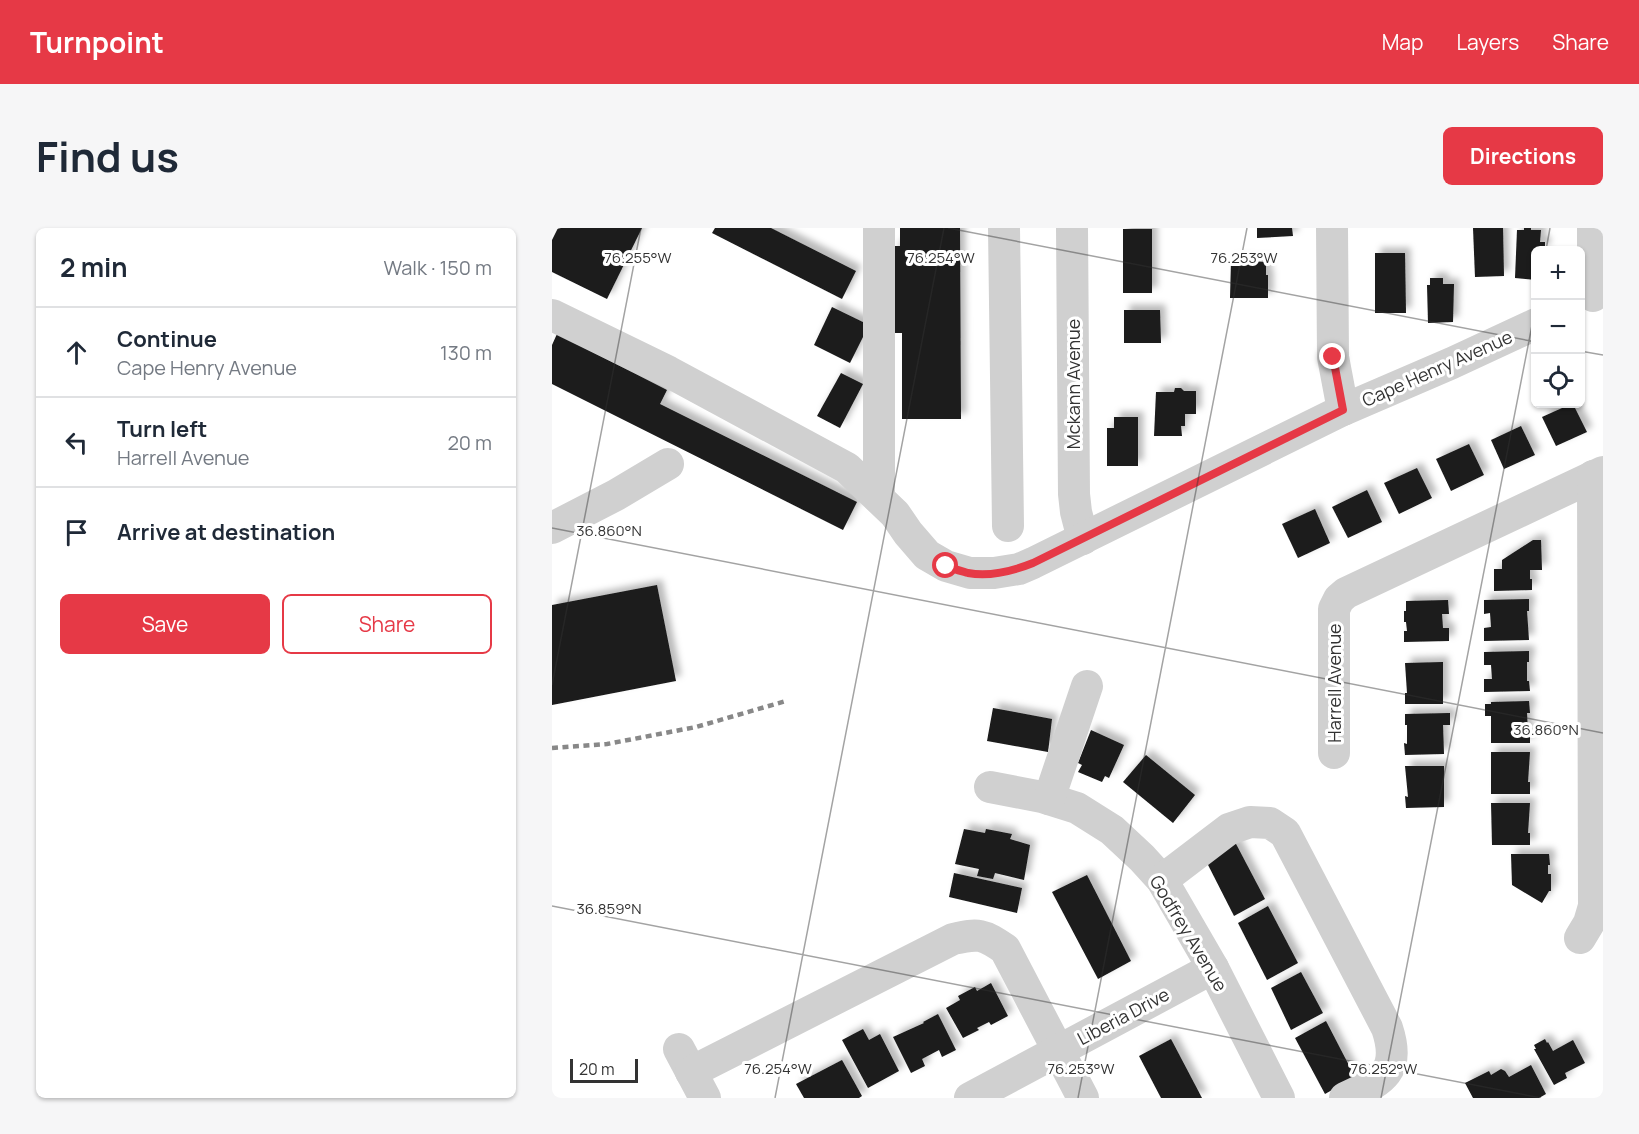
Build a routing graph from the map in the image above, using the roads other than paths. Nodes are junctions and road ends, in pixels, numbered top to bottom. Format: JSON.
{"nodes":[{"id":1,"x":879,"y":228,"type":"edge"},
{"id":2,"x":1004,"y":228,"type":"edge"},
{"id":3,"x":1072,"y":228,"type":"edge"},
{"id":4,"x":1332,"y":228,"type":"edge"},
{"id":5,"x":1593,"y":228,"type":"edge"},
{"id":6,"x":1592,"y":297,"type":"edge"},
{"id":7,"x":552,"y":315,"type":"edge"},
{"id":8,"x":1531,"y":326,"type":"edge"},
{"id":9,"x":1343,"y":410,"type":"junction"},
{"id":10,"x":668,"y":464,"type":"dead end"},
{"id":11,"x":1598,"y":474,"type":"edge"},
{"id":12,"x":887,"y":506,"type":"junction"},
{"id":13,"x":1008,"y":526,"type":"dead end"},
{"id":14,"x":552,"y":528,"type":"edge"},
{"id":15,"x":1083,"y":539,"type":"junction"},
{"id":16,"x":1087,"y":686,"type":"dead end"},
{"id":17,"x":1334,"y":753,"type":"dead end"},
{"id":18,"x":990,"y":787,"type":"dead end"},
{"id":19,"x":1049,"y":799,"type":"junction"},
{"id":20,"x":1162,"y":880,"type":"junction"},
{"id":21,"x":1580,"y":938,"type":"dead end"},
{"id":22,"x":1213,"y":969,"type":"junction"},
{"id":23,"x":1059,"y":1051,"type":"junction"},
{"id":24,"x":692,"y":1073,"type":"edge"},
{"id":25,"x":970,"y":1098,"type":"edge"},
{"id":26,"x":1083,"y":1098,"type":"edge"},
{"id":27,"x":1279,"y":1098,"type":"edge"},
{"id":28,"x":1346,"y":1098,"type":"edge"}],
"edges":[{"from":1,"to":12,"type":"street"},
{"from":2,"to":13,"type":"street"},
{"from":3,"to":15,"type":"street","name":"Mckann Avenue"},
{"from":4,"to":9,"type":"street"},
{"from":5,"to":6,"type":"street"},
{"from":7,"to":12,"type":"street","name":"Cape Henry Avenue"},
{"from":8,"to":9,"type":"street","name":"Cape Henry Avenue"},
{"from":9,"to":15,"type":"street","name":"Cape Henry Avenue"},
{"from":10,"to":14,"type":"street"},
{"from":11,"to":17,"type":"street","name":"Harrell Avenue"},
{"from":11,"to":21,"type":"street"},
{"from":12,"to":15,"type":"street","name":"Cape Henry Avenue"},
{"from":16,"to":19,"type":"street"},
{"from":18,"to":19,"type":"street","name":"Godfrey Avenue"},
{"from":19,"to":20,"type":"street","name":"Godfrey Avenue"},
{"from":20,"to":22,"type":"street","name":"Godfrey Avenue"},
{"from":20,"to":28,"type":"street"},
{"from":22,"to":23,"type":"street","name":"Liberia Drive"},
{"from":22,"to":27,"type":"street","name":"Godfrey Avenue"},
{"from":23,"to":24,"type":"street"},
{"from":23,"to":25,"type":"street","name":"Liberia Drive"},
{"from":23,"to":26,"type":"street"}]}
